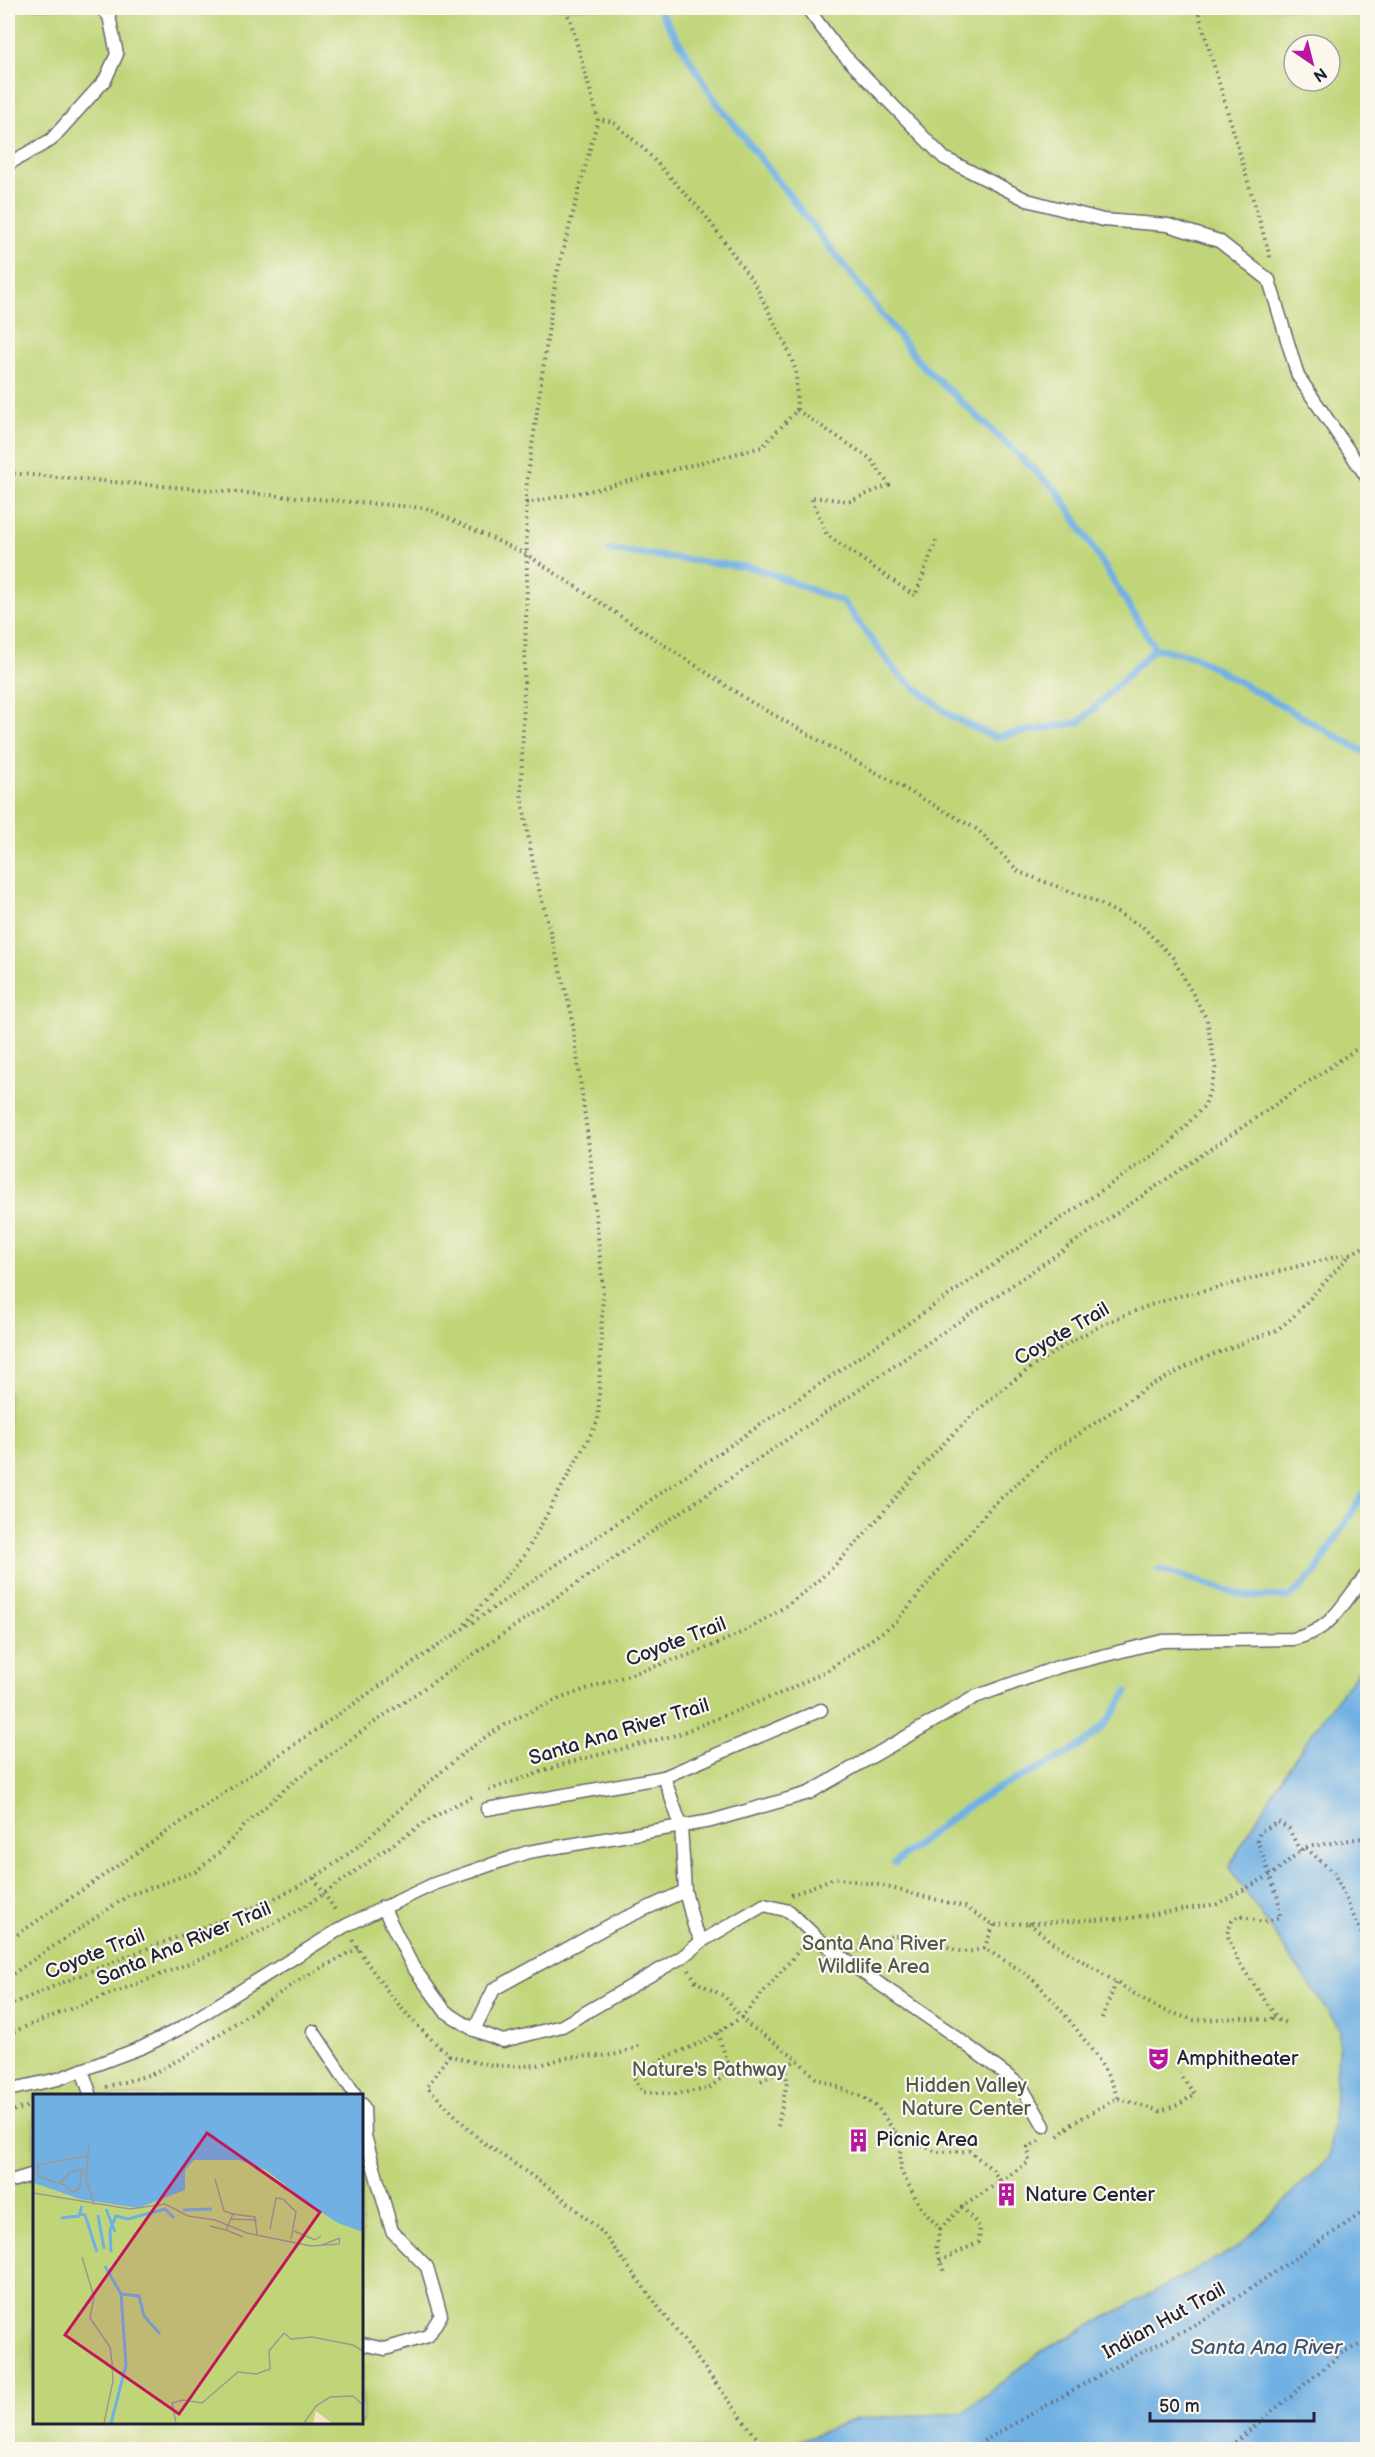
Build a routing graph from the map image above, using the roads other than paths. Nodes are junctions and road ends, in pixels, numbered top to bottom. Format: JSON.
{"nodes":[{"id":1,"x":101,"y":8,"type":"edge"},
{"id":2,"x":807,"y":8,"type":"edge"},
{"id":3,"x":8,"y":164,"type":"edge"},
{"id":4,"x":1368,"y":479,"type":"edge"},
{"id":5,"x":1368,"y":1573,"type":"edge"},
{"id":6,"x":821,"y":1710,"type":"dead end"},
{"id":7,"x":664,"y":1777,"type":"junction"},
{"id":8,"x":487,"y":1809,"type":"dead end"},
{"id":9,"x":681,"y":1826,"type":"junction"},
{"id":10,"x":685,"y":1892,"type":"junction"},
{"id":11,"x":383,"y":1907,"type":"junction"},
{"id":12,"x":702,"y":1941,"type":"junction"},
{"id":13,"x":474,"y":2030,"type":"junction"},
{"id":14,"x":313,"y":2031,"type":"dead end"},
{"id":15,"x":82,"y":2070,"type":"junction"},
{"id":16,"x":8,"y":2090,"type":"edge"},
{"id":17,"x":90,"y":2093,"type":"edge"},
{"id":18,"x":355,"y":2094,"type":"edge"},
{"id":19,"x":363,"y":2106,"type":"edge"},
{"id":20,"x":1044,"y":2126,"type":"dead end"},
{"id":21,"x":33,"y":2174,"type":"edge"},
{"id":22,"x":8,"y":2182,"type":"edge"},
{"id":23,"x":363,"y":2344,"type":"edge"}],
"edges":[{"from":1,"to":3,"type":"lane"},
{"from":2,"to":4,"type":"lane"},
{"from":5,"to":9,"type":"lane"},
{"from":6,"to":7,"type":"lane"},
{"from":7,"to":8,"type":"lane"},
{"from":7,"to":9,"type":"lane"},
{"from":9,"to":10,"type":"lane"},
{"from":9,"to":11,"type":"lane"},
{"from":10,"to":12,"type":"lane"},
{"from":10,"to":13,"type":"lane"},
{"from":11,"to":13,"type":"lane"},
{"from":11,"to":15,"type":"lane"},
{"from":12,"to":13,"type":"lane"},
{"from":12,"to":20,"type":"lane"},
{"from":14,"to":18,"type":"lane"},
{"from":15,"to":16,"type":"lane"},
{"from":15,"to":17,"type":"lane"},
{"from":19,"to":23,"type":"lane"},
{"from":21,"to":22,"type":"lane"}]}
